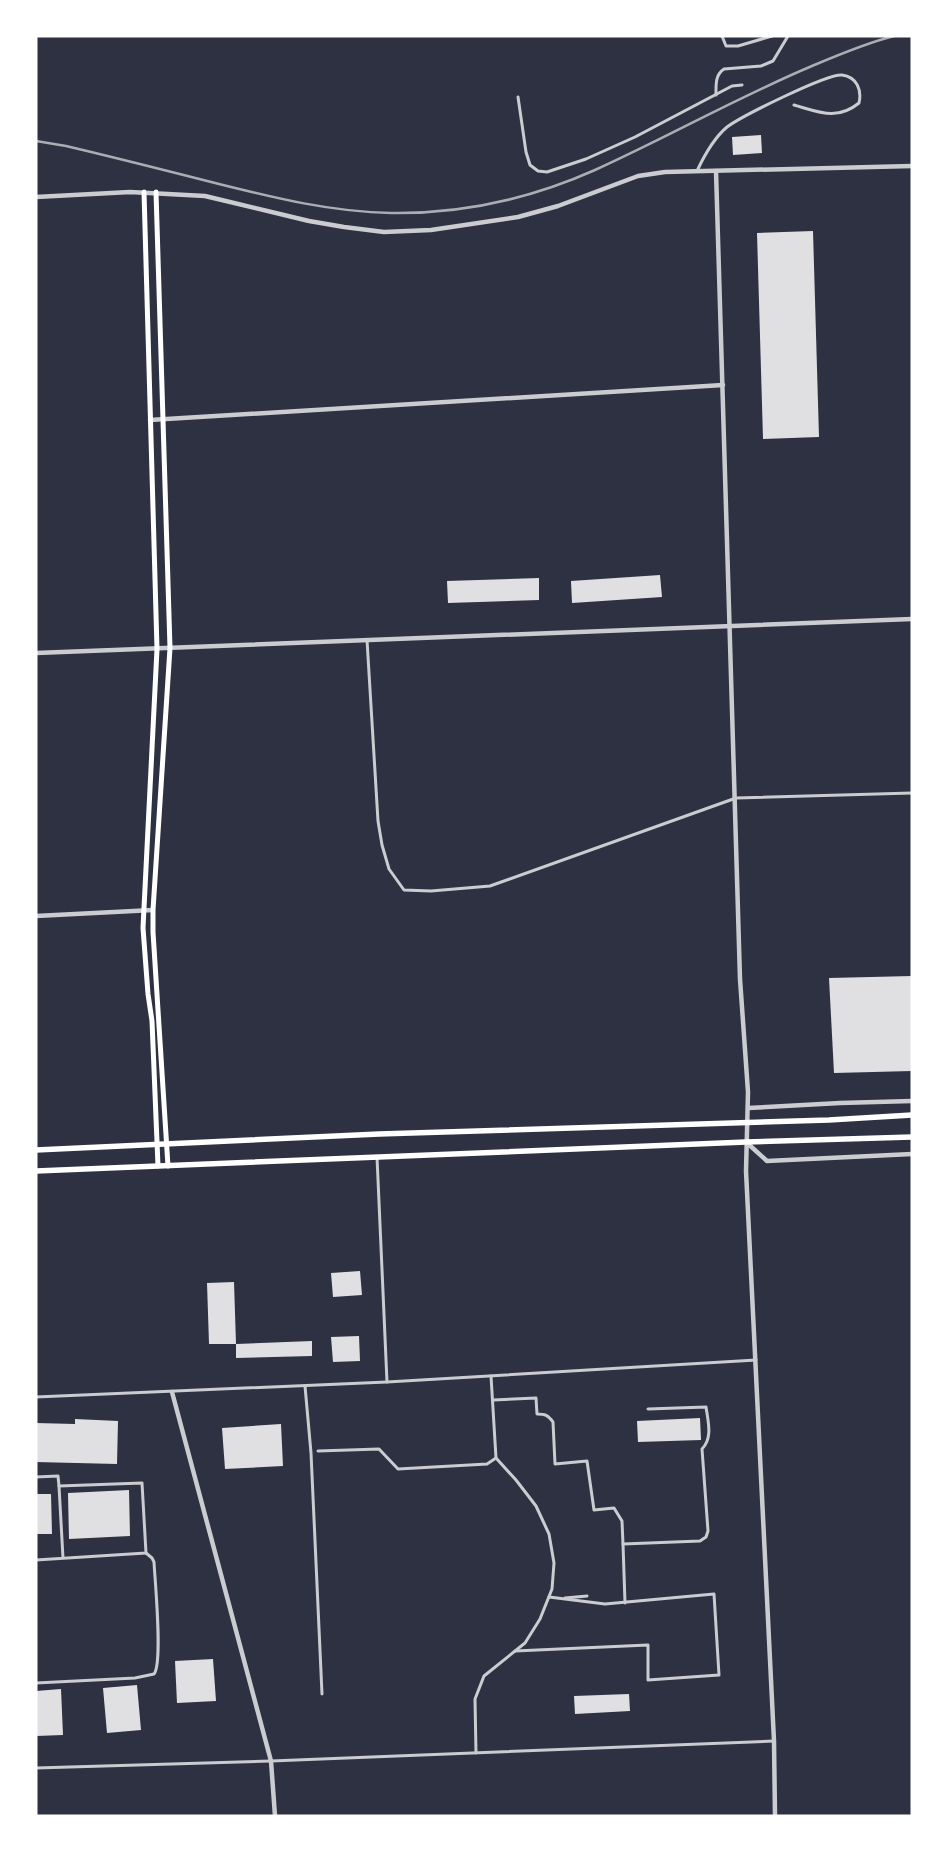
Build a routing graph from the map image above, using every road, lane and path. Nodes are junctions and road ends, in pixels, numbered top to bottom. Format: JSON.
{"nodes":[{"id":1,"x":722,"y":36,"type":"edge"},
{"id":2,"x":772,"y":36,"type":"edge"},
{"id":3,"x":788,"y":36,"type":"edge"},
{"id":4,"x":742,"y":85,"type":"dead end"},
{"id":5,"x":716,"y":95,"type":"junction"},
{"id":6,"x":518,"y":97,"type":"dead end"},
{"id":7,"x":794,"y":105,"type":"dead end"},
{"id":8,"x":912,"y":166,"type":"edge"},
{"id":9,"x":697,"y":171,"type":"junction"},
{"id":10,"x":716,"y":171,"type":"junction"},
{"id":11,"x":144,"y":192,"type":"junction"},
{"id":12,"x":156,"y":192,"type":"junction"},
{"id":13,"x":36,"y":197,"type":"edge"},
{"id":14,"x":723,"y":385,"type":"junction"},
{"id":15,"x":150,"y":420,"type":"junction"},
{"id":16,"x":163,"y":420,"type":"junction"},
{"id":17,"x":912,"y":619,"type":"edge"},
{"id":18,"x":731,"y":626,"type":"junction"},
{"id":19,"x":367,"y":640,"type":"junction"},
{"id":20,"x":170,"y":648,"type":"junction"},
{"id":21,"x":157,"y":649,"type":"junction"},
{"id":22,"x":36,"y":653,"type":"edge"},
{"id":23,"x":912,"y":793,"type":"edge"},
{"id":24,"x":736,"y":798,"type":"junction"},
{"id":25,"x":153,"y":910,"type":"junction"},
{"id":26,"x":143,"y":911,"type":"junction"},
{"id":27,"x":36,"y":916,"type":"edge"},
{"id":28,"x":912,"y":1101,"type":"edge"},
{"id":29,"x":748,"y":1108,"type":"junction"},
{"id":30,"x":912,"y":1114,"type":"edge"},
{"id":31,"x":748,"y":1122,"type":"junction"},
{"id":32,"x":912,"y":1137,"type":"edge"},
{"id":33,"x":746,"y":1142,"type":"junction"},
{"id":34,"x":158,"y":1145,"type":"junction"},
{"id":35,"x":167,"y":1145,"type":"junction"},
{"id":36,"x":36,"y":1150,"type":"edge"},
{"id":37,"x":912,"y":1154,"type":"edge"},
{"id":38,"x":377,"y":1157,"type":"junction"},
{"id":39,"x":158,"y":1166,"type":"junction"},
{"id":40,"x":168,"y":1166,"type":"junction"},
{"id":41,"x":36,"y":1171,"type":"edge"},
{"id":42,"x":756,"y":1360,"type":"junction"},
{"id":43,"x":491,"y":1376,"type":"junction"},
{"id":44,"x":387,"y":1382,"type":"junction"},
{"id":45,"x":305,"y":1386,"type":"junction"},
{"id":46,"x":172,"y":1392,"type":"junction"},
{"id":47,"x":36,"y":1397,"type":"edge"},
{"id":48,"x":493,"y":1400,"type":"junction"},
{"id":49,"x":648,"y":1409,"type":"dead end"},
{"id":50,"x":318,"y":1451,"type":"dead end"},
{"id":51,"x":496,"y":1458,"type":"junction"},
{"id":52,"x":36,"y":1477,"type":"edge"},
{"id":53,"x":58,"y":1486,"type":"junction"},
{"id":54,"x":623,"y":1544,"type":"junction"},
{"id":55,"x":146,"y":1553,"type":"junction"},
{"id":56,"x":63,"y":1558,"type":"junction"},
{"id":57,"x":36,"y":1560,"type":"edge"},
{"id":58,"x":587,"y":1596,"type":"dead end"},
{"id":59,"x":549,"y":1597,"type":"junction"},
{"id":60,"x":557,"y":1598,"type":"junction"},
{"id":61,"x":625,"y":1603,"type":"junction"},
{"id":62,"x":515,"y":1651,"type":"junction"},
{"id":63,"x":36,"y":1683,"type":"edge"},
{"id":64,"x":322,"y":1694,"type":"dead end"},
{"id":65,"x":774,"y":1741,"type":"junction"},
{"id":66,"x":476,"y":1753,"type":"junction"},
{"id":67,"x":271,"y":1761,"type":"junction"},
{"id":68,"x":36,"y":1768,"type":"edge"},
{"id":69,"x":275,"y":1816,"type":"edge"},
{"id":70,"x":775,"y":1816,"type":"edge"}],
"edges":[{"from":1,"to":2,"type":"street"},
{"from":3,"to":5,"type":"street"},
{"from":4,"to":5,"type":"street"},
{"from":5,"to":6,"type":"street"},
{"from":7,"to":9,"type":"street"},
{"from":8,"to":10,"type":"street"},
{"from":9,"to":10,"type":"street"},
{"from":9,"to":12,"type":"street"},
{"from":10,"to":14,"type":"street"},
{"from":11,"to":12,"type":"street"},
{"from":11,"to":13,"type":"street"},
{"from":11,"to":15,"type":"main road"},
{"from":12,"to":16,"type":"main road"},
{"from":14,"to":16,"type":"street"},
{"from":14,"to":18,"type":"street"},
{"from":15,"to":16,"type":"street"},
{"from":15,"to":21,"type":"main road"},
{"from":16,"to":20,"type":"main road"},
{"from":17,"to":18,"type":"street"},
{"from":18,"to":19,"type":"street"},
{"from":18,"to":24,"type":"street"},
{"from":19,"to":20,"type":"street"},
{"from":19,"to":24,"type":"street"},
{"from":20,"to":21,"type":"street"},
{"from":20,"to":25,"type":"main road"},
{"from":21,"to":22,"type":"street"},
{"from":21,"to":26,"type":"main road"},
{"from":23,"to":24,"type":"street"},
{"from":24,"to":29,"type":"street"},
{"from":25,"to":26,"type":"street"},
{"from":25,"to":35,"type":"main road"},
{"from":26,"to":27,"type":"street"},
{"from":26,"to":34,"type":"main road"},
{"from":28,"to":29,"type":"street"},
{"from":29,"to":31,"type":"street"},
{"from":30,"to":31,"type":"main road"},
{"from":31,"to":33,"type":"street"},
{"from":31,"to":35,"type":"main road"},
{"from":32,"to":33,"type":"main road"},
{"from":33,"to":37,"type":"street"},
{"from":33,"to":38,"type":"main road"},
{"from":33,"to":42,"type":"street"},
{"from":34,"to":35,"type":"main road"},
{"from":34,"to":36,"type":"main road"},
{"from":34,"to":39,"type":"main road"},
{"from":35,"to":40,"type":"main road"},
{"from":38,"to":40,"type":"main road"},
{"from":38,"to":44,"type":"street"},
{"from":39,"to":40,"type":"main road"},
{"from":39,"to":41,"type":"main road"},
{"from":42,"to":43,"type":"street"},
{"from":42,"to":65,"type":"street"},
{"from":43,"to":44,"type":"street"},
{"from":43,"to":48,"type":"street"},
{"from":44,"to":45,"type":"street"},
{"from":45,"to":46,"type":"street"},
{"from":45,"to":64,"type":"street"},
{"from":46,"to":47,"type":"street"},
{"from":46,"to":67,"type":"street"},
{"from":48,"to":51,"type":"street"},
{"from":48,"to":54,"type":"street"},
{"from":49,"to":54,"type":"street"},
{"from":50,"to":51,"type":"street"},
{"from":51,"to":59,"type":"street"},
{"from":52,"to":53,"type":"street"},
{"from":53,"to":55,"type":"street"},
{"from":53,"to":56,"type":"street"},
{"from":54,"to":61,"type":"street"},
{"from":55,"to":56,"type":"street"},
{"from":55,"to":63,"type":"street"},
{"from":56,"to":57,"type":"street"},
{"from":58,"to":60,"type":"street"},
{"from":59,"to":60,"type":"street"},
{"from":59,"to":62,"type":"street"},
{"from":60,"to":61,"type":"street"},
{"from":61,"to":62,"type":"street"},
{"from":62,"to":66,"type":"street"},
{"from":65,"to":66,"type":"street"},
{"from":65,"to":70,"type":"street"},
{"from":66,"to":67,"type":"street"},
{"from":67,"to":68,"type":"street"},
{"from":67,"to":69,"type":"street"}]}
